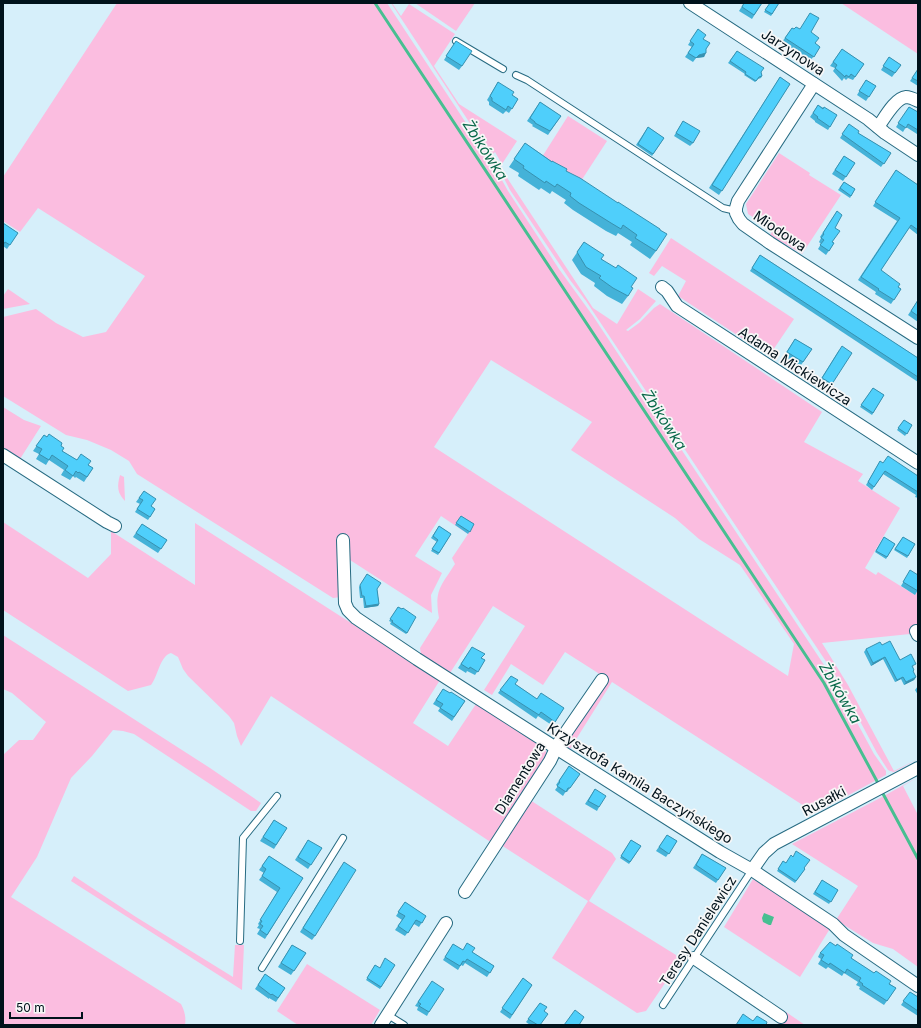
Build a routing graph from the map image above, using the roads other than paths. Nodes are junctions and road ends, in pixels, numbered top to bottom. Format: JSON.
{"nodes":[{"id":1,"x":690,"y":3,"type":"edge"},
{"id":2,"x":456,"y":41,"type":"edge"},
{"id":3,"x":503,"y":69,"type":"dead end"},
{"id":4,"x":516,"y":76,"type":"dead end"},
{"id":5,"x":814,"y":84,"type":"junction"},
{"id":6,"x":918,"y":101,"type":"edge"},
{"id":7,"x":878,"y":127,"type":"junction"},
{"id":8,"x":918,"y":155,"type":"edge"},
{"id":9,"x":736,"y":211,"type":"junction"},
{"id":10,"x":662,"y":287,"type":"dead end"},
{"id":11,"x":918,"y":338,"type":"edge"},
{"id":12,"x":3,"y":455,"type":"edge"},
{"id":13,"x":918,"y":463,"type":"edge"},
{"id":14,"x":116,"y":526,"type":"dead end"},
{"id":15,"x":344,"y":540,"type":"dead end"},
{"id":16,"x":602,"y":680,"type":"dead end"},
{"id":17,"x":556,"y":748,"type":"junction"},
{"id":18,"x":918,"y":768,"type":"edge"},
{"id":19,"x":277,"y":796,"type":"dead end"},
{"id":20,"x":343,"y":838,"type":"dead end"},
{"id":21,"x":752,"y":870,"type":"junction"},
{"id":22,"x":465,"y":892,"type":"dead end"},
{"id":23,"x":446,"y":923,"type":"dead end"},
{"id":24,"x":240,"y":941,"type":"dead end"},
{"id":25,"x":694,"y":958,"type":"junction"},
{"id":26,"x":262,"y":968,"type":"dead end"},
{"id":27,"x":918,"y":986,"type":"edge"},
{"id":28,"x":663,"y":1005,"type":"dead end"},
{"id":29,"x":780,"y":1017,"type":"dead end"},
{"id":30,"x":385,"y":1020,"type":"edge"},
{"id":31,"x":404,"y":1025,"type":"edge"}],
"edges":[{"from":1,"to":5,"type":"street","name":"Jarzynowa"},
{"from":2,"to":3,"type":"lane"},
{"from":4,"to":9,"type":"lane"},
{"from":5,"to":7,"type":"street","name":"Jarzynowa"},
{"from":5,"to":9,"type":"street","name":"Miodowa"},
{"from":6,"to":7,"type":"street"},
{"from":7,"to":8,"type":"street","name":"Jarzynowa"},
{"from":9,"to":11,"type":"street","name":"Miodowa"},
{"from":10,"to":13,"type":"street","name":"Adama Mickiewicza"},
{"from":12,"to":14,"type":"street"},
{"from":15,"to":17,"type":"street","name":"Krzysztofa Kamila Baczyńskiego"},
{"from":16,"to":17,"type":"street","name":"Diamentowa"},
{"from":17,"to":21,"type":"street","name":"Krzysztofa Kamila Baczyńskiego"},
{"from":17,"to":22,"type":"street","name":"Diamentowa"},
{"from":18,"to":21,"type":"street","name":"Rusałki"},
{"from":19,"to":24,"type":"lane"},
{"from":20,"to":26,"type":"lane"},
{"from":21,"to":25,"type":"lane","name":"Teresy Danielewicz"},
{"from":21,"to":27,"type":"street","name":"Krzysztofa Kamila Baczyńskiego"},
{"from":23,"to":30,"type":"street"},
{"from":25,"to":28,"type":"lane","name":"Teresy Danielewicz"},
{"from":25,"to":29,"type":"street"},
{"from":30,"to":31,"type":"lane"}]}
